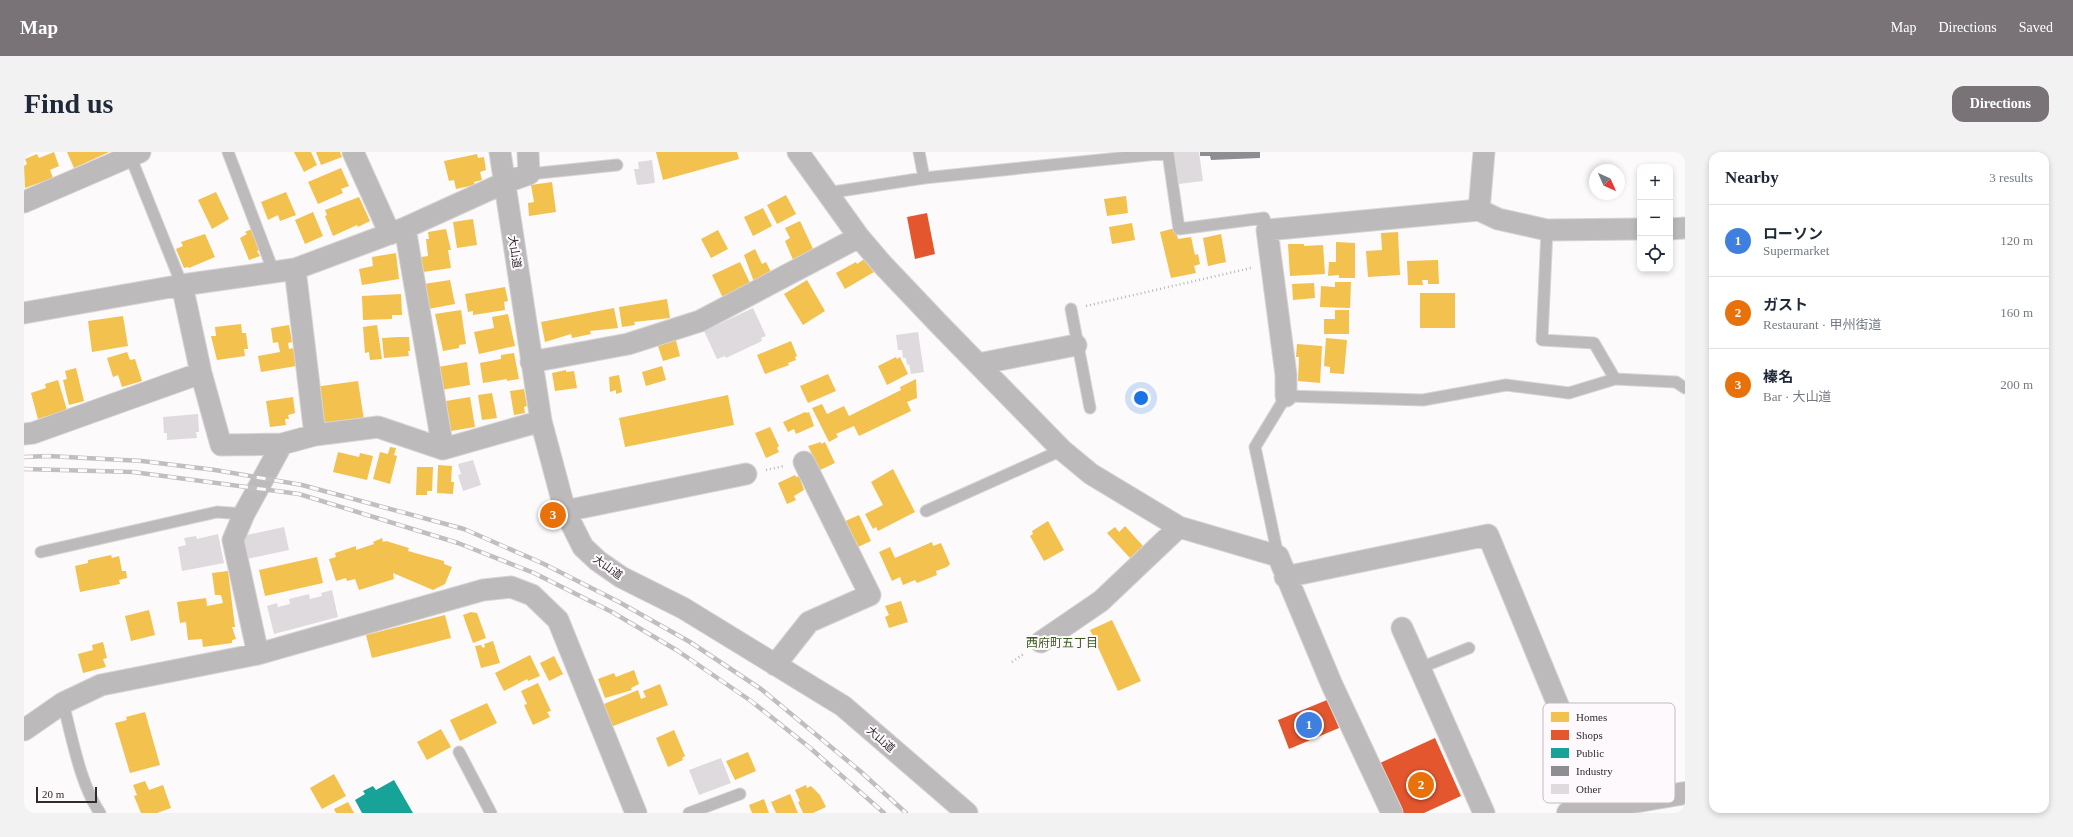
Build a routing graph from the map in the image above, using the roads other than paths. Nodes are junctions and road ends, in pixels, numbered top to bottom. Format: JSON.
{"nodes":[{"id":1,"x":228,"y":152,"type":"edge"},
{"id":2,"x":353,"y":152,"type":"edge"},
{"id":3,"x":500,"y":152,"type":"edge"},
{"id":4,"x":528,"y":152,"type":"edge"},
{"id":5,"x":798,"y":152,"type":"edge"},
{"id":6,"x":919,"y":152,"type":"edge"},
{"id":7,"x":1484,"y":152,"type":"edge"},
{"id":8,"x":133,"y":153,"type":"edge"},
{"id":9,"x":617,"y":165,"type":"dead end"},
{"id":10,"x":529,"y":174,"type":"junction"},
{"id":11,"x":924,"y":178,"type":"junction"},
{"id":12,"x":504,"y":183,"type":"junction"},
{"id":13,"x":827,"y":193,"type":"junction"},
{"id":14,"x":24,"y":202,"type":"edge"},
{"id":15,"x":1479,"y":210,"type":"junction"},
{"id":16,"x":1685,"y":228,"type":"edge"},
{"id":17,"x":1637,"y":229,"type":"edge"},
{"id":18,"x":1673,"y":229,"type":"edge"},
{"id":19,"x":1267,"y":230,"type":"junction"},
{"id":20,"x":1547,"y":230,"type":"junction"},
{"id":21,"x":397,"y":231,"type":"junction"},
{"id":22,"x":859,"y":237,"type":"junction"},
{"id":23,"x":296,"y":269,"type":"junction"},
{"id":24,"x":274,"y":273,"type":"junction"},
{"id":25,"x":182,"y":285,"type":"junction"},
{"id":26,"x":25,"y":309,"type":"edge"},
{"id":27,"x":1071,"y":310,"type":"road end"},
{"id":28,"x":1076,"y":345,"type":"junction"},
{"id":29,"x":532,"y":362,"type":"junction"},
{"id":30,"x":978,"y":364,"type":"junction"},
{"id":31,"x":201,"y":373,"type":"junction"},
{"id":32,"x":1615,"y":379,"type":"junction"},
{"id":33,"x":1685,"y":388,"type":"edge"},
{"id":34,"x":1286,"y":396,"type":"junction"},
{"id":35,"x":1090,"y":408,"type":"dead end"},
{"id":36,"x":541,"y":421,"type":"junction"},
{"id":37,"x":24,"y":434,"type":"edge"},
{"id":38,"x":315,"y":435,"type":"junction"},
{"id":39,"x":282,"y":444,"type":"junction"},
{"id":40,"x":443,"y":449,"type":"junction"},
{"id":41,"x":1062,"y":450,"type":"junction"},
{"id":42,"x":804,"y":462,"type":"dead end"},
{"id":43,"x":755,"y":472,"type":"road end"},
{"id":44,"x":565,"y":511,"type":"junction"},
{"id":45,"x":926,"y":511,"type":"dead end"},
{"id":46,"x":244,"y":514,"type":"junction"},
{"id":47,"x":1179,"y":527,"type":"junction"},
{"id":48,"x":41,"y":552,"type":"dead end"},
{"id":49,"x":1278,"y":556,"type":"junction"},
{"id":50,"x":1285,"y":577,"type":"junction"},
{"id":51,"x":1402,"y":628,"type":"dead end"},
{"id":52,"x":1042,"y":642,"type":"dead end"},
{"id":53,"x":1469,"y":648,"type":"dead end"},
{"id":54,"x":258,"y":654,"type":"junction"},
{"id":55,"x":775,"y":665,"type":"junction"},
{"id":56,"x":1420,"y":668,"type":"junction"},
{"id":57,"x":62,"y":703,"type":"junction"},
{"id":58,"x":1557,"y":703,"type":"edge"},
{"id":59,"x":24,"y":730,"type":"edge"},
{"id":60,"x":459,"y":752,"type":"dead end"},
{"id":61,"x":1685,"y":793,"type":"edge"},
{"id":62,"x":740,"y":794,"type":"dead end"},
{"id":63,"x":1675,"y":795,"type":"edge"},
{"id":64,"x":1598,"y":803,"type":"edge"},
{"id":65,"x":1624,"y":803,"type":"edge"},
{"id":66,"x":1600,"y":807,"type":"junction"},
{"id":67,"x":100,"y":813,"type":"edge"},
{"id":68,"x":491,"y":813,"type":"edge"},
{"id":69,"x":636,"y":813,"type":"edge"},
{"id":70,"x":688,"y":813,"type":"edge"},
{"id":71,"x":967,"y":813,"type":"edge"},
{"id":72,"x":1392,"y":813,"type":"edge"},
{"id":73,"x":1484,"y":813,"type":"edge"},
{"id":74,"x":1568,"y":813,"type":"edge"}],
"edges":[{"from":1,"to":24,"type":"lane"},
{"from":2,"to":21,"type":"street"},
{"from":3,"to":12,"type":"street","name":"大山道"},
{"from":4,"to":10,"type":"street"},
{"from":5,"to":13,"type":"street"},
{"from":6,"to":11,"type":"lane"},
{"from":7,"to":15,"type":"street"},
{"from":8,"to":14,"type":"street"},
{"from":8,"to":25,"type":"lane"},
{"from":9,"to":10,"type":"lane"},
{"from":10,"to":12,"type":"street"},
{"from":11,"to":13,"type":"lane"},
{"from":11,"to":19,"type":"lane"},
{"from":12,"to":21,"type":"street"},
{"from":12,"to":29,"type":"street","name":"大山道"},
{"from":13,"to":22,"type":"street"},
{"from":15,"to":19,"type":"street"},
{"from":15,"to":20,"type":"street"},
{"from":16,"to":18,"type":"street"},
{"from":17,"to":20,"type":"street"},
{"from":19,"to":34,"type":"street"},
{"from":20,"to":32,"type":"lane"},
{"from":21,"to":23,"type":"street"},
{"from":21,"to":40,"type":"street"},
{"from":22,"to":29,"type":"street"},
{"from":22,"to":30,"type":"street"},
{"from":23,"to":24,"type":"street"},
{"from":23,"to":38,"type":"street"},
{"from":24,"to":25,"type":"street"},
{"from":25,"to":26,"type":"street"},
{"from":25,"to":31,"type":"street"},
{"from":27,"to":28,"type":"lane"},
{"from":28,"to":30,"type":"street"},
{"from":28,"to":35,"type":"lane"},
{"from":29,"to":36,"type":"street","name":"大山道"},
{"from":30,"to":41,"type":"street"},
{"from":31,"to":37,"type":"street"},
{"from":31,"to":39,"type":"street"},
{"from":32,"to":33,"type":"lane"},
{"from":32,"to":34,"type":"lane"},
{"from":34,"to":49,"type":"lane"},
{"from":36,"to":40,"type":"street"},
{"from":36,"to":44,"type":"street","name":"大山道"},
{"from":38,"to":39,"type":"street"},
{"from":38,"to":40,"type":"street"},
{"from":39,"to":46,"type":"street"},
{"from":41,"to":45,"type":"lane"},
{"from":41,"to":47,"type":"street"},
{"from":42,"to":55,"type":"street"},
{"from":43,"to":44,"type":"street"},
{"from":44,"to":55,"type":"street","name":"大山道"},
{"from":46,"to":48,"type":"lane"},
{"from":46,"to":54,"type":"street"},
{"from":47,"to":49,"type":"street"},
{"from":47,"to":52,"type":"street"},
{"from":49,"to":50,"type":"street"},
{"from":50,"to":58,"type":"street"},
{"from":50,"to":72,"type":"street"},
{"from":51,"to":56,"type":"street"},
{"from":53,"to":56,"type":"lane"},
{"from":54,"to":57,"type":"street"},
{"from":54,"to":69,"type":"street"},
{"from":55,"to":71,"type":"street","name":"大山道"},
{"from":56,"to":73,"type":"street"},
{"from":57,"to":59,"type":"street"},
{"from":57,"to":67,"type":"lane"},
{"from":60,"to":68,"type":"lane"},
{"from":61,"to":63,"type":"highway"},
{"from":62,"to":70,"type":"lane"},
{"from":64,"to":66,"type":"street"},
{"from":65,"to":66,"type":"highway"},
{"from":66,"to":74,"type":"highway"}]}
